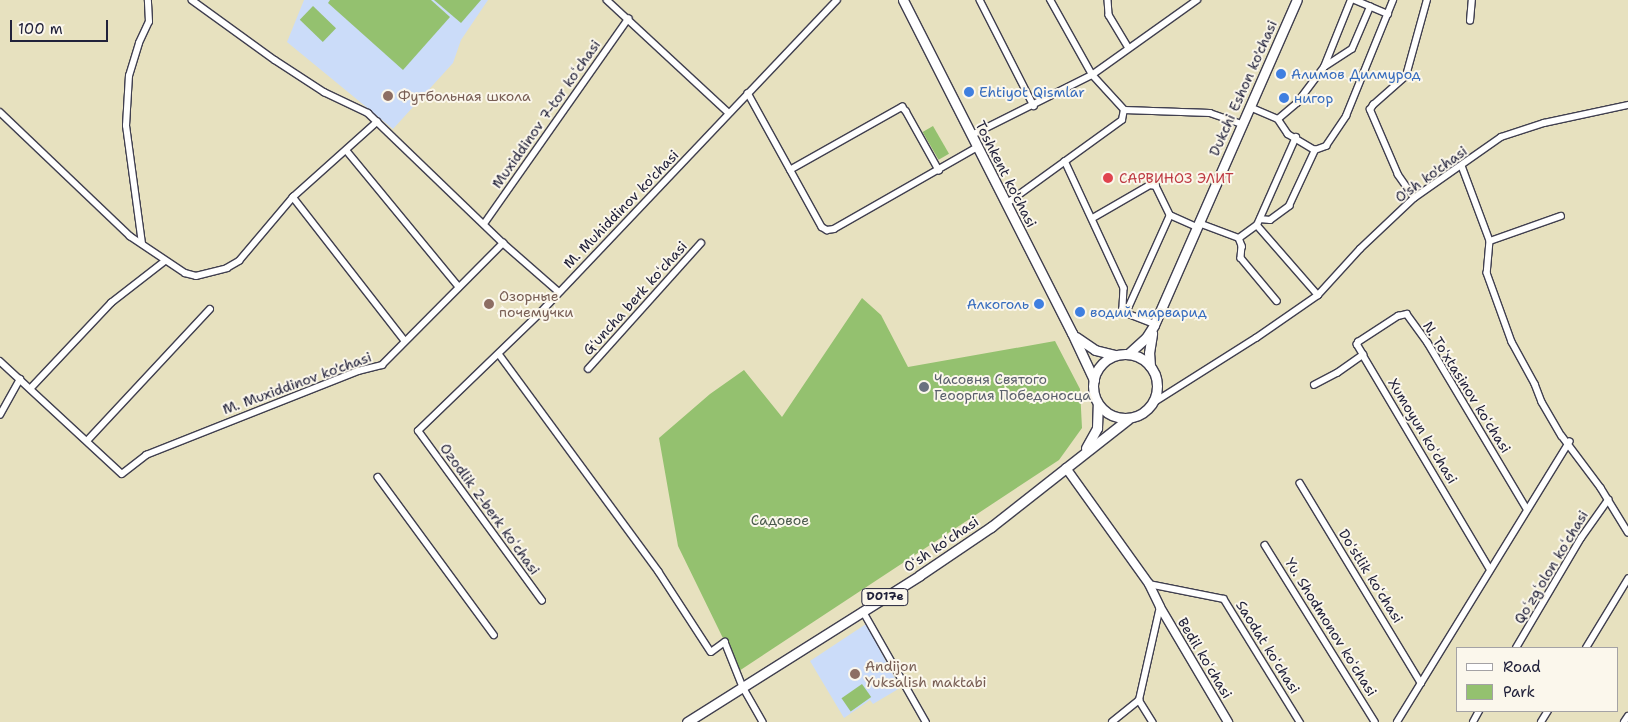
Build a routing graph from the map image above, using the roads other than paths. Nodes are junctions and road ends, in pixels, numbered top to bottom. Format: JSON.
{"nodes":[{"id":1,"x":148,"y":0,"type":"edge"},
{"id":2,"x":192,"y":0,"type":"edge"},
{"id":3,"x":607,"y":0,"type":"edge"},
{"id":4,"x":837,"y":0,"type":"edge"},
{"id":5,"x":903,"y":0,"type":"edge"},
{"id":6,"x":980,"y":0,"type":"edge"},
{"id":7,"x":1050,"y":0,"type":"edge"},
{"id":8,"x":1108,"y":0,"type":"edge"},
{"id":9,"x":1196,"y":0,"type":"edge"},
{"id":10,"x":1297,"y":0,"type":"edge"},
{"id":11,"x":1353,"y":0,"type":"edge"},
{"id":12,"x":1393,"y":0,"type":"edge"},
{"id":13,"x":1427,"y":0,"type":"edge"},
{"id":14,"x":1472,"y":0,"type":"edge"},
{"id":15,"x":1370,"y":7,"type":"junction"},
{"id":16,"x":1388,"y":14,"type":"junction"},
{"id":17,"x":628,"y":19,"type":"junction"},
{"id":18,"x":1470,"y":21,"type":"dead end"},
{"id":19,"x":1128,"y":48,"type":"junction"},
{"id":20,"x":1324,"y":67,"type":"junction"},
{"id":21,"x":1092,"y":75,"type":"junction"},
{"id":22,"x":748,"y":93,"type":"junction"},
{"id":23,"x":1628,"y":105,"type":"edge"},
{"id":24,"x":1034,"y":106,"type":"junction"},
{"id":25,"x":1250,"y":107,"type":"junction"},
{"id":26,"x":1124,"y":110,"type":"junction"},
{"id":27,"x":0,"y":112,"type":"edge"},
{"id":28,"x":729,"y":114,"type":"junction"},
{"id":29,"x":1278,"y":120,"type":"junction"},
{"id":30,"x":377,"y":122,"type":"junction"},
{"id":31,"x":1242,"y":124,"type":"junction"},
{"id":32,"x":972,"y":136,"type":"junction"},
{"id":33,"x":1296,"y":137,"type":"junction"},
{"id":34,"x":978,"y":148,"type":"junction"},
{"id":35,"x":1315,"y":150,"type":"junction"},
{"id":36,"x":347,"y":151,"type":"junction"},
{"id":37,"x":1065,"y":161,"type":"junction"},
{"id":38,"x":1462,"y":166,"type":"junction"},
{"id":39,"x":790,"y":170,"type":"junction"},
{"id":40,"x":939,"y":170,"type":"junction"},
{"id":41,"x":293,"y":197,"type":"junction"},
{"id":42,"x":1414,"y":198,"type":"junction"},
{"id":43,"x":1006,"y":204,"type":"junction"},
{"id":44,"x":1170,"y":215,"type":"junction"},
{"id":45,"x":1561,"y":216,"type":"dead end"},
{"id":46,"x":1093,"y":218,"type":"junction"},
{"id":47,"x":1260,"y":219,"type":"junction"},
{"id":48,"x":484,"y":224,"type":"junction"},
{"id":49,"x":1198,"y":225,"type":"junction"},
{"id":50,"x":1257,"y":226,"type":"junction"},
{"id":51,"x":1239,"y":238,"type":"junction"},
{"id":52,"x":1490,"y":241,"type":"junction"},
{"id":53,"x":503,"y":243,"type":"junction"},
{"id":54,"x":701,"y":243,"type":"dead end"},
{"id":55,"x":142,"y":244,"type":"junction"},
{"id":56,"x":165,"y":260,"type":"junction"},
{"id":57,"x":459,"y":287,"type":"junction"},
{"id":58,"x":559,"y":292,"type":"junction"},
{"id":59,"x":1318,"y":295,"type":"junction"},
{"id":60,"x":1277,"y":301,"type":"dead end"},
{"id":61,"x":210,"y":309,"type":"dead end"},
{"id":62,"x":1126,"y":313,"type":"junction"},
{"id":63,"x":1154,"y":325,"type":"junction"},
{"id":64,"x":1072,"y":333,"type":"junction"},
{"id":65,"x":405,"y":342,"type":"junction"},
{"id":66,"x":499,"y":354,"type":"junction"},
{"id":67,"x":1128,"y":354,"type":"junction"},
{"id":68,"x":1116,"y":355,"type":"junction"},
{"id":69,"x":1363,"y":355,"type":"junction"},
{"id":70,"x":0,"y":361,"type":"edge"},
{"id":71,"x":1150,"y":366,"type":"junction"},
{"id":72,"x":588,"y":369,"type":"dead end"},
{"id":73,"x":20,"y":379,"type":"junction"},
{"id":74,"x":1094,"y":380,"type":"junction"},
{"id":75,"x":1314,"y":385,"type":"dead end"},
{"id":76,"x":31,"y":388,"type":"junction"},
{"id":77,"x":1153,"y":403,"type":"junction"},
{"id":78,"x":1098,"y":404,"type":"junction"},
{"id":79,"x":0,"y":415,"type":"edge"},
{"id":80,"x":1128,"y":418,"type":"junction"},
{"id":81,"x":418,"y":431,"type":"joint"},
{"id":82,"x":87,"y":441,"type":"junction"},
{"id":83,"x":1568,"y":442,"type":"junction"},
{"id":84,"x":1076,"y":460,"type":"junction"},
{"id":85,"x":1066,"y":468,"type":"junction"},
{"id":86,"x":378,"y":477,"type":"dead end"},
{"id":87,"x":1300,"y":483,"type":"dead end"},
{"id":88,"x":1608,"y":500,"type":"junction"},
{"id":89,"x":1527,"y":509,"type":"junction"},
{"id":90,"x":1628,"y":532,"type":"edge"},
{"id":91,"x":1265,"y":545,"type":"dead end"},
{"id":92,"x":1490,"y":568,"type":"junction"},
{"id":93,"x":1628,"y":579,"type":"edge"},
{"id":94,"x":1149,"y":584,"type":"junction"},
{"id":95,"x":542,"y":601,"type":"dead end"},
{"id":96,"x":1160,"y":607,"type":"junction"},
{"id":97,"x":863,"y":611,"type":"junction"},
{"id":98,"x":494,"y":635,"type":"dead end"},
{"id":99,"x":1517,"y":647,"type":"edge"},
{"id":100,"x":1587,"y":647,"type":"edge"},
{"id":101,"x":1421,"y":683,"type":"junction"},
{"id":102,"x":743,"y":687,"type":"junction"},
{"id":103,"x":1140,"y":700,"type":"junction"},
{"id":104,"x":1628,"y":716,"type":"edge"},
{"id":105,"x":687,"y":722,"type":"edge"},
{"id":106,"x":763,"y":722,"type":"edge"},
{"id":107,"x":926,"y":722,"type":"edge"},
{"id":108,"x":1112,"y":722,"type":"edge"},
{"id":109,"x":1153,"y":722,"type":"edge"},
{"id":110,"x":1228,"y":722,"type":"edge"},
{"id":111,"x":1300,"y":722,"type":"edge"},
{"id":112,"x":1375,"y":722,"type":"edge"},
{"id":113,"x":1397,"y":722,"type":"edge"},
{"id":114,"x":1624,"y":722,"type":"edge"}],
"edges":[{"from":1,"to":55,"type":"street"},
{"from":2,"to":30,"type":"street"},
{"from":3,"to":17,"type":"street"},
{"from":4,"to":22,"type":"street","name":"M. Muhiddinov ko'chasi"},
{"from":5,"to":32,"type":"main road","name":"Toshkent ko'chasi"},
{"from":6,"to":24,"type":"street"},
{"from":7,"to":21,"type":"street"},
{"from":8,"to":19,"type":"street"},
{"from":9,"to":19,"type":"street"},
{"from":10,"to":25,"type":"main road","name":"Dukchi Eshon ko'chasi"},
{"from":11,"to":15,"type":"street"},
{"from":11,"to":20,"type":"street"},
{"from":12,"to":16,"type":"street"},
{"from":13,"to":42,"type":"street"},
{"from":14,"to":18,"type":"street"},
{"from":15,"to":16,"type":"street"},
{"from":15,"to":20,"type":"street"},
{"from":16,"to":35,"type":"street"},
{"from":17,"to":28,"type":"street"},
{"from":17,"to":48,"type":"street","name":"Muxiddinov 7-tor koʻchasi"},
{"from":19,"to":21,"type":"street"},
{"from":20,"to":29,"type":"street"},
{"from":21,"to":24,"type":"street"},
{"from":21,"to":26,"type":"street"},
{"from":22,"to":28,"type":"street","name":"M. Muhiddinov ko'chasi"},
{"from":22,"to":39,"type":"street"},
{"from":23,"to":38,"type":"street","name":"O'sh ko'chasi"},
{"from":24,"to":32,"type":"street"},
{"from":25,"to":29,"type":"street"},
{"from":25,"to":31,"type":"main road","name":"Dukchi Eshon ko'chasi"},
{"from":26,"to":31,"type":"street"},
{"from":26,"to":37,"type":"street"},
{"from":27,"to":55,"type":"street"},
{"from":28,"to":58,"type":"street","name":"M. Muhiddinov ko'chasi"},
{"from":29,"to":33,"type":"street"},
{"from":30,"to":36,"type":"street"},
{"from":30,"to":48,"type":"street"},
{"from":31,"to":49,"type":"main road","name":"Dukchi Eshon ko'chasi"},
{"from":32,"to":34,"type":"main road","name":"Toshkent ko'chasi"},
{"from":33,"to":35,"type":"street"},
{"from":33,"to":47,"type":"street"},
{"from":34,"to":40,"type":"street"},
{"from":34,"to":43,"type":"main road","name":"Toshkent ko'chasi"},
{"from":35,"to":47,"type":"street"},
{"from":36,"to":41,"type":"street"},
{"from":36,"to":57,"type":"street"},
{"from":37,"to":43,"type":"street"},
{"from":37,"to":46,"type":"street"},
{"from":38,"to":42,"type":"street","name":"O'sh ko'chasi"},
{"from":38,"to":52,"type":"street"},
{"from":39,"to":40,"type":"street"},
{"from":39,"to":40,"type":"street"},
{"from":41,"to":56,"type":"street"},
{"from":41,"to":65,"type":"street"},
{"from":42,"to":59,"type":"street","name":"O'sh ko'chasi"},
{"from":43,"to":64,"type":"main road","name":"Toshkent ko'chasi"},
{"from":44,"to":46,"type":"street"},
{"from":44,"to":49,"type":"street"},
{"from":44,"to":62,"type":"street"},
{"from":45,"to":52,"type":"street"},
{"from":46,"to":62,"type":"street"},
{"from":47,"to":50,"type":"street"},
{"from":48,"to":53,"type":"street"},
{"from":49,"to":51,"type":"street"},
{"from":49,"to":63,"type":"main road","name":"Dukchi Eshon ko'chasi"},
{"from":50,"to":51,"type":"street"},
{"from":50,"to":59,"type":"street"},
{"from":51,"to":60,"type":"street"},
{"from":52,"to":83,"type":"street"},
{"from":53,"to":57,"type":"street","name":"M. Muxiddinov ko'chasi"},
{"from":53,"to":58,"type":"street"},
{"from":54,"to":72,"type":"street","name":"Gʻuncha berk koʻchasi"},
{"from":55,"to":56,"type":"street"},
{"from":56,"to":76,"type":"street"},
{"from":57,"to":65,"type":"street","name":"M. Muxiddinov ko'chasi"},
{"from":58,"to":66,"type":"street","name":"M. Muhiddinov ko'chasi"},
{"from":59,"to":77,"type":"street","name":"O'sh ko'chasi"},
{"from":61,"to":82,"type":"street"},
{"from":62,"to":63,"type":"street"},
{"from":63,"to":67,"type":"main road"},
{"from":63,"to":71,"type":"main road"},
{"from":64,"to":68,"type":"main road"},
{"from":64,"to":74,"type":"main road","name":"Toshkent ko'chasi"},
{"from":65,"to":82,"type":"street","name":"M. Muxiddinov ko'chasi"},
{"from":66,"to":81,"type":"street","name":"M. Muhiddinov ko'chasi"},
{"from":66,"to":102,"type":"street"},
{"from":67,"to":68,"type":"main road"},
{"from":67,"to":71,"type":"main road"},
{"from":68,"to":74,"type":"main road"},
{"from":69,"to":75,"type":"street"},
{"from":69,"to":89,"type":"street","name":"N. Toʻxtasinov koʻchasi"},
{"from":69,"to":92,"type":"street","name":"Xumoyun koʻchasi"},
{"from":70,"to":73,"type":"street"},
{"from":71,"to":77,"type":"main road"},
{"from":73,"to":76,"type":"street"},
{"from":73,"to":79,"type":"street"},
{"from":74,"to":78,"type":"main road","number":"D017e"},
{"from":76,"to":82,"type":"street"},
{"from":77,"to":80,"type":"main road","number":"D017e"},
{"from":78,"to":80,"type":"main road"},
{"from":78,"to":84,"type":"main road","number":"D017e"},
{"from":80,"to":84,"type":"main road","number":"D017e"},
{"from":81,"to":95,"type":"street","name":"Ozodlik 2-berk koʻchasi"},
{"from":83,"to":88,"type":"street"},
{"from":83,"to":89,"type":"street"},
{"from":84,"to":85,"type":"main road","name":"Oʻsh koʻchasi","number":"D017e"},
{"from":85,"to":94,"type":"street","name":"Bedil koʻchasi"},
{"from":85,"to":97,"type":"main road","name":"Oʻsh koʻchasi","number":"D017e"},
{"from":86,"to":98,"type":"street"},
{"from":87,"to":101,"type":"street","name":"Doʻstlik koʻchasi"},
{"from":88,"to":90,"type":"street"},
{"from":88,"to":99,"type":"street","name":"Qoʻzgʻolon koʻchasi"},
{"from":89,"to":92,"type":"street"},
{"from":91,"to":112,"type":"street","name":"Yu. Shodmonov koʻchasi"},
{"from":92,"to":101,"type":"street"},
{"from":93,"to":100,"type":"street"},
{"from":94,"to":96,"type":"street","name":"Bedil koʻchasi"},
{"from":94,"to":111,"type":"street","name":"Saodat koʻchasi"},
{"from":96,"to":103,"type":"street"},
{"from":96,"to":110,"type":"street","name":"Bedil koʻchasi"},
{"from":97,"to":102,"type":"main road","name":"Oʻsh koʻchasi","number":"D017e"},
{"from":97,"to":107,"type":"street"},
{"from":101,"to":113,"type":"street"},
{"from":102,"to":105,"type":"main road","name":"Oʻsh koʻchasi","number":"D017e"},
{"from":102,"to":106,"type":"street"},
{"from":103,"to":108,"type":"street"},
{"from":103,"to":109,"type":"street"},
{"from":104,"to":114,"type":"street"}]}
